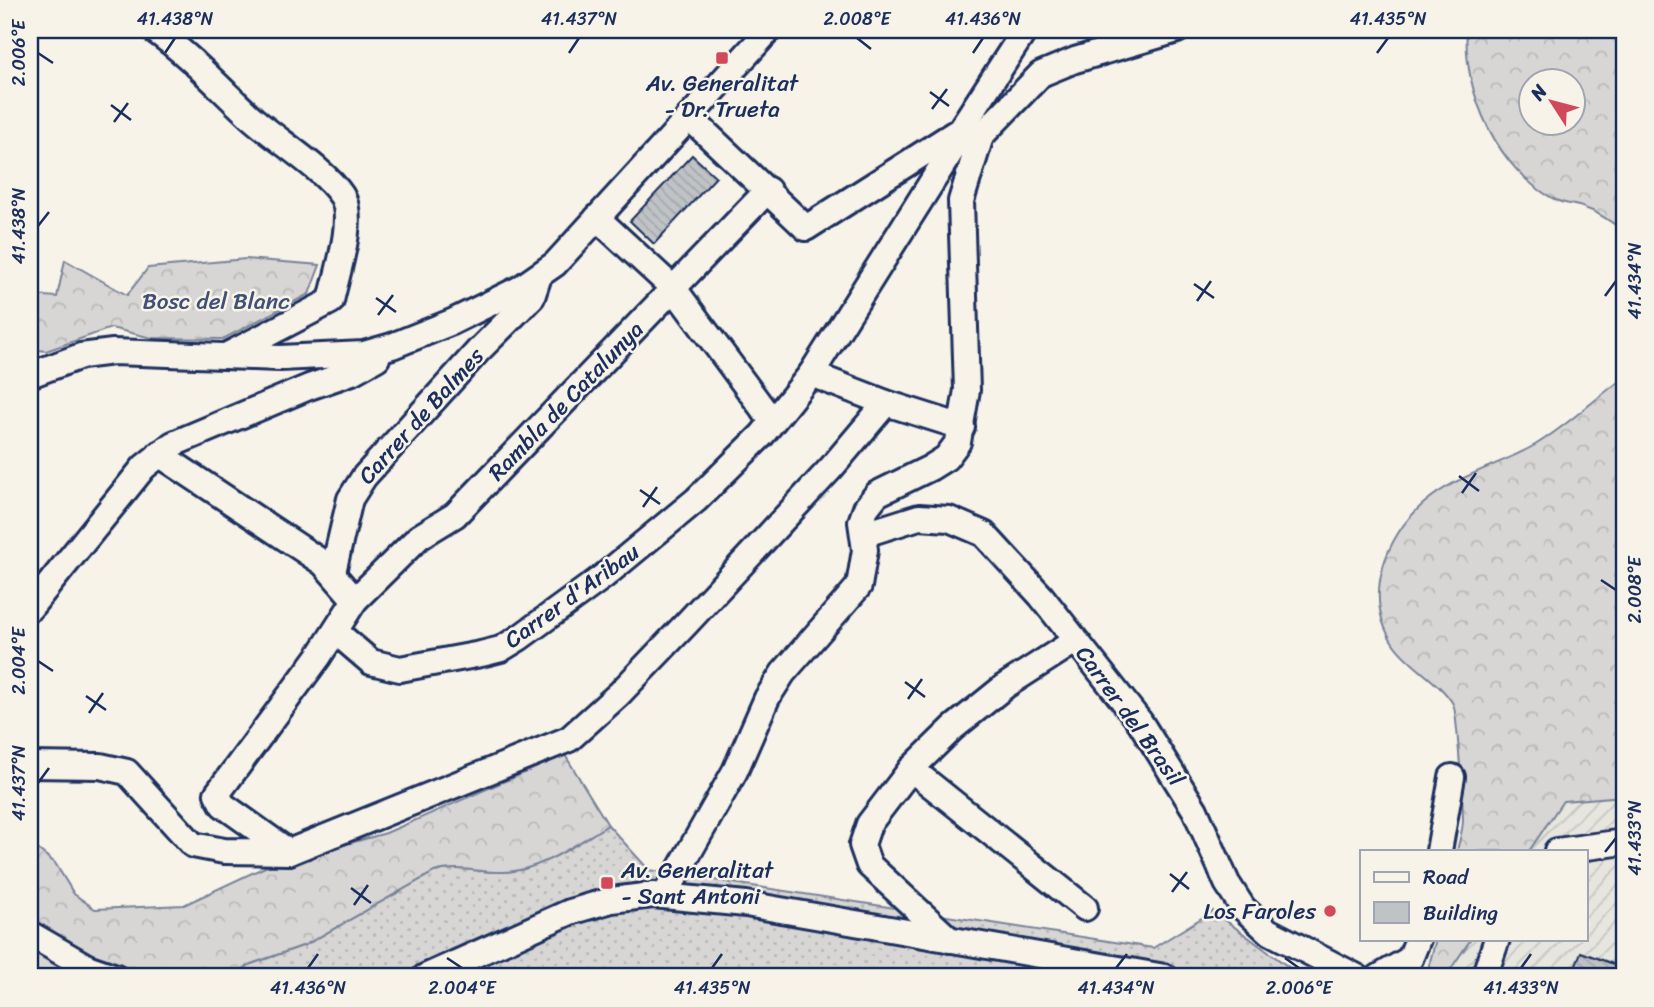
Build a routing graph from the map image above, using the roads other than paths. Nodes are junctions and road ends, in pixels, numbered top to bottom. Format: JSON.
{"nodes":[{"id":1,"x":154,"y":30,"type":"edge"},
{"id":2,"x":769,"y":30,"type":"edge"},
{"id":3,"x":1177,"y":30,"type":"edge"},
{"id":4,"x":1020,"y":34,"type":"edge"},
{"id":5,"x":689,"y":117,"type":"junction"},
{"id":6,"x":967,"y":132,"type":"junction"},
{"id":7,"x":768,"y":190,"type":"junction"},
{"id":8,"x":597,"y":218,"type":"junction"},
{"id":9,"x":539,"y":276,"type":"junction"},
{"id":10,"x":675,"y":290,"type":"junction"},
{"id":11,"x":392,"y":346,"type":"junction"},
{"id":12,"x":225,"y":357,"type":"junction"},
{"id":13,"x":811,"y":374,"type":"junction"},
{"id":14,"x":30,"y":375,"type":"edge"},
{"id":15,"x":886,"y":403,"type":"junction"},
{"id":16,"x":772,"y":421,"type":"junction"},
{"id":17,"x":962,"y":427,"type":"junction"},
{"id":18,"x":159,"y":454,"type":"junction"},
{"id":19,"x":865,"y":534,"type":"junction"},
{"id":20,"x":333,"y":572,"type":"junction"},
{"id":21,"x":355,"y":600,"type":"junction"},
{"id":22,"x":30,"y":608,"type":"edge"},
{"id":23,"x":336,"y":632,"type":"junction"},
{"id":24,"x":1075,"y":641,"type":"junction"},
{"id":25,"x":30,"y":765,"type":"edge"},
{"id":26,"x":911,"y":769,"type":"junction"},
{"id":27,"x":1452,"y":777,"type":"dead end"},
{"id":28,"x":1624,"y":842,"type":"edge"},
{"id":29,"x":1439,"y":850,"type":"edge"},
{"id":30,"x":1564,"y":850,"type":"edge"},
{"id":31,"x":289,"y":852,"type":"junction"},
{"id":32,"x":665,"y":895,"type":"junction"},
{"id":33,"x":1085,"y":908,"type":"dead end"},
{"id":34,"x":30,"y":934,"type":"edge"},
{"id":35,"x":950,"y":940,"type":"junction"},
{"id":36,"x":1418,"y":940,"type":"edge"},
{"id":37,"x":1497,"y":940,"type":"edge"},
{"id":38,"x":116,"y":977,"type":"edge"},
{"id":39,"x":425,"y":977,"type":"edge"},
{"id":40,"x":1165,"y":977,"type":"edge"},
{"id":41,"x":1357,"y":977,"type":"edge"},
{"id":42,"x":1379,"y":977,"type":"edge"},
{"id":43,"x":1484,"y":977,"type":"edge"}],
"edges":[{"from":1,"to":12,"type":"street"},
{"from":2,"to":5,"type":"street"},
{"from":3,"to":6,"type":"street"},
{"from":4,"to":6,"type":"street"},
{"from":5,"to":7,"type":"street"},
{"from":5,"to":8,"type":"street"},
{"from":6,"to":7,"type":"street"},
{"from":6,"to":13,"type":"street","name":"Carrer d'Aribau"},
{"from":6,"to":17,"type":"street"},
{"from":7,"to":10,"type":"street","name":"Rambla de Catalunya"},
{"from":8,"to":9,"type":"street"},
{"from":8,"to":10,"type":"street"},
{"from":9,"to":11,"type":"street"},
{"from":9,"to":20,"type":"street","name":"Carrer de Balmes"},
{"from":10,"to":16,"type":"street"},
{"from":10,"to":21,"type":"street","name":"Rambla de Catalunya"},
{"from":11,"to":12,"type":"street"},
{"from":11,"to":18,"type":"street"},
{"from":12,"to":14,"type":"street"},
{"from":13,"to":15,"type":"street"},
{"from":13,"to":16,"type":"street","name":"Carrer d'Aribau"},
{"from":15,"to":17,"type":"street"},
{"from":15,"to":31,"type":"street"},
{"from":16,"to":23,"type":"street","name":"Carrer d'Aribau"},
{"from":17,"to":19,"type":"street"},
{"from":18,"to":20,"type":"street"},
{"from":18,"to":22,"type":"street"},
{"from":19,"to":24,"type":"street","name":"Carrer del Brasil"},
{"from":19,"to":32,"type":"street"},
{"from":20,"to":21,"type":"street"},
{"from":21,"to":23,"type":"street"},
{"from":23,"to":31,"type":"street"},
{"from":24,"to":26,"type":"street"},
{"from":24,"to":41,"type":"street","name":"Carrer del Brasil"},
{"from":25,"to":31,"type":"street"},
{"from":26,"to":33,"type":"street"},
{"from":26,"to":35,"type":"street"},
{"from":27,"to":29,"type":"street"},
{"from":28,"to":30,"type":"street"},
{"from":32,"to":35,"type":"street"},
{"from":32,"to":39,"type":"street"},
{"from":34,"to":38,"type":"street"},
{"from":35,"to":40,"type":"street"},
{"from":36,"to":42,"type":"street"},
{"from":37,"to":43,"type":"street"}]}
